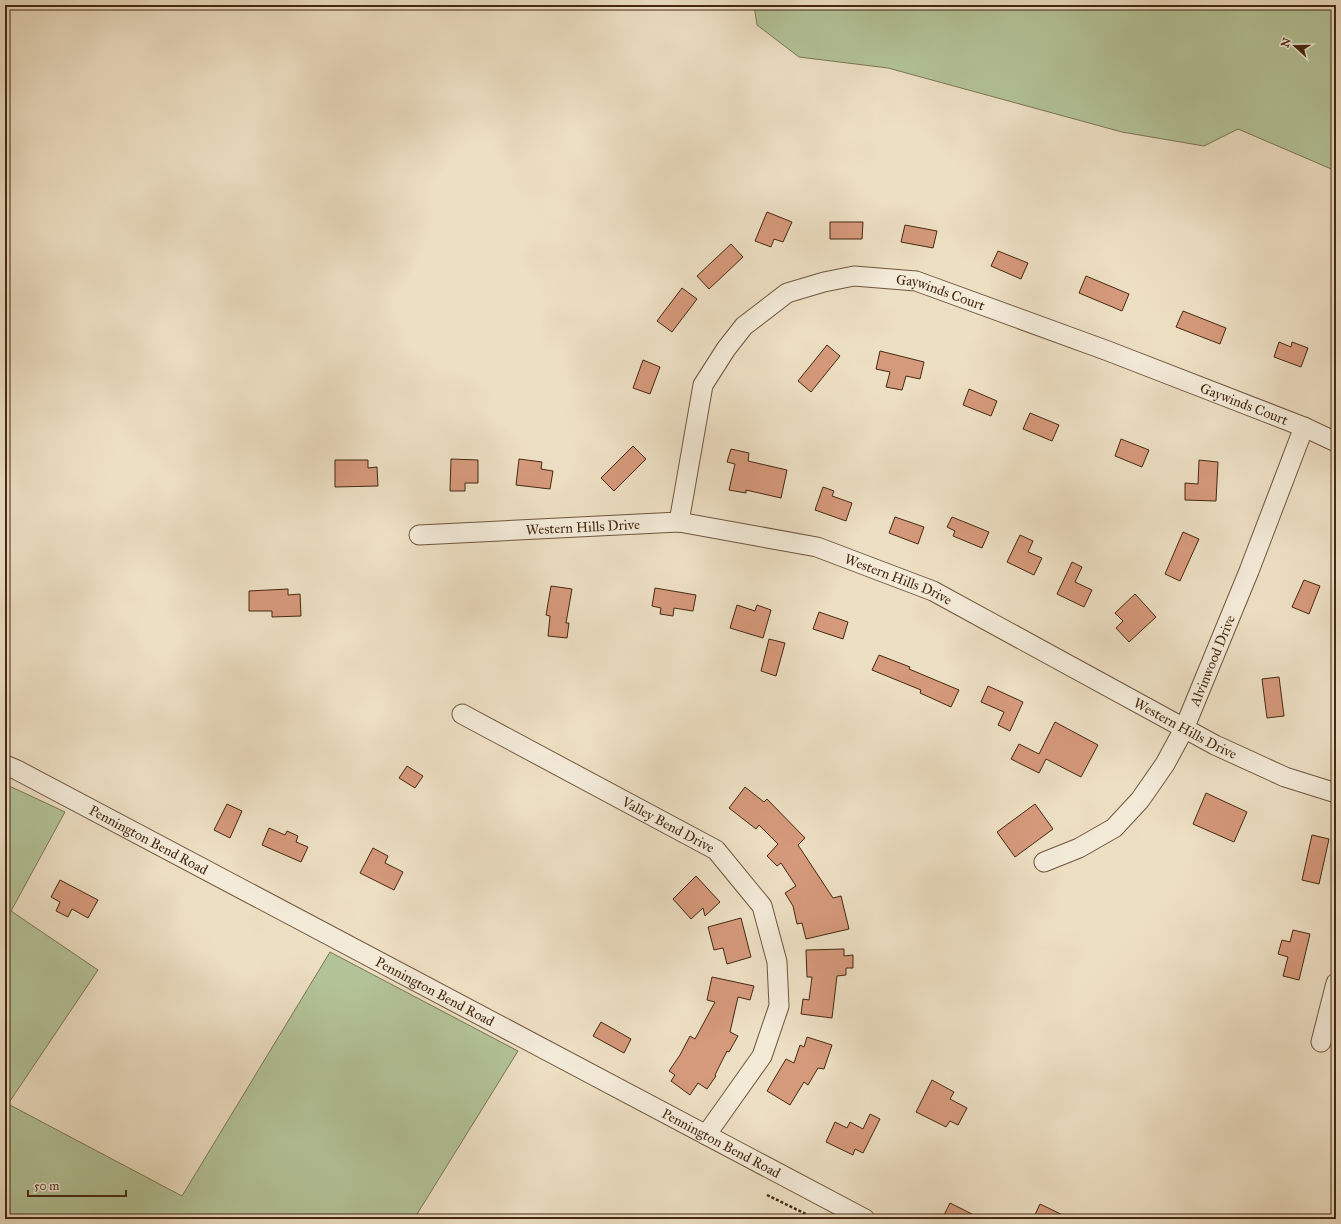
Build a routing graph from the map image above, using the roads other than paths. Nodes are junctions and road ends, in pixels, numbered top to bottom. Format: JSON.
{"nodes":[{"id":1,"x":1304,"y":427,"type":"junction"},
{"id":2,"x":1336,"y":442,"type":"edge"},
{"id":3,"x":679,"y":522,"type":"junction"},
{"id":4,"x":419,"y":535,"type":"dead end"},
{"id":5,"x":462,"y":714,"type":"dead end"},
{"id":6,"x":1184,"y":729,"type":"junction"},
{"id":7,"x":5,"y":766,"type":"edge"},
{"id":8,"x":1336,"y":793,"type":"edge"},
{"id":9,"x":1044,"y":862,"type":"dead end"},
{"id":10,"x":1336,"y":983,"type":"edge"},
{"id":11,"x":1321,"y":1042,"type":"dead end"},
{"id":12,"x":706,"y":1135,"type":"junction"},
{"id":13,"x":865,"y":1219,"type":"edge"}],
"edges":[{"from":1,"to":2,"type":"street","name":"Gaywinds Court"},
{"from":1,"to":3,"type":"street","name":"Gaywinds Court"},
{"from":1,"to":6,"type":"street","name":"Alvinwood Drive"},
{"from":3,"to":4,"type":"street","name":"Western Hills Drive"},
{"from":3,"to":6,"type":"street","name":"Western Hills Drive"},
{"from":5,"to":12,"type":"street","name":"Valley Bend Drive"},
{"from":6,"to":8,"type":"street","name":"Western Hills Drive"},
{"from":6,"to":9,"type":"street","name":"Alvinwood Drive"},
{"from":7,"to":12,"type":"street","name":"Pennington Bend Road"},
{"from":10,"to":11,"type":"street"},
{"from":12,"to":13,"type":"street","name":"Pennington Bend Road"}]}
